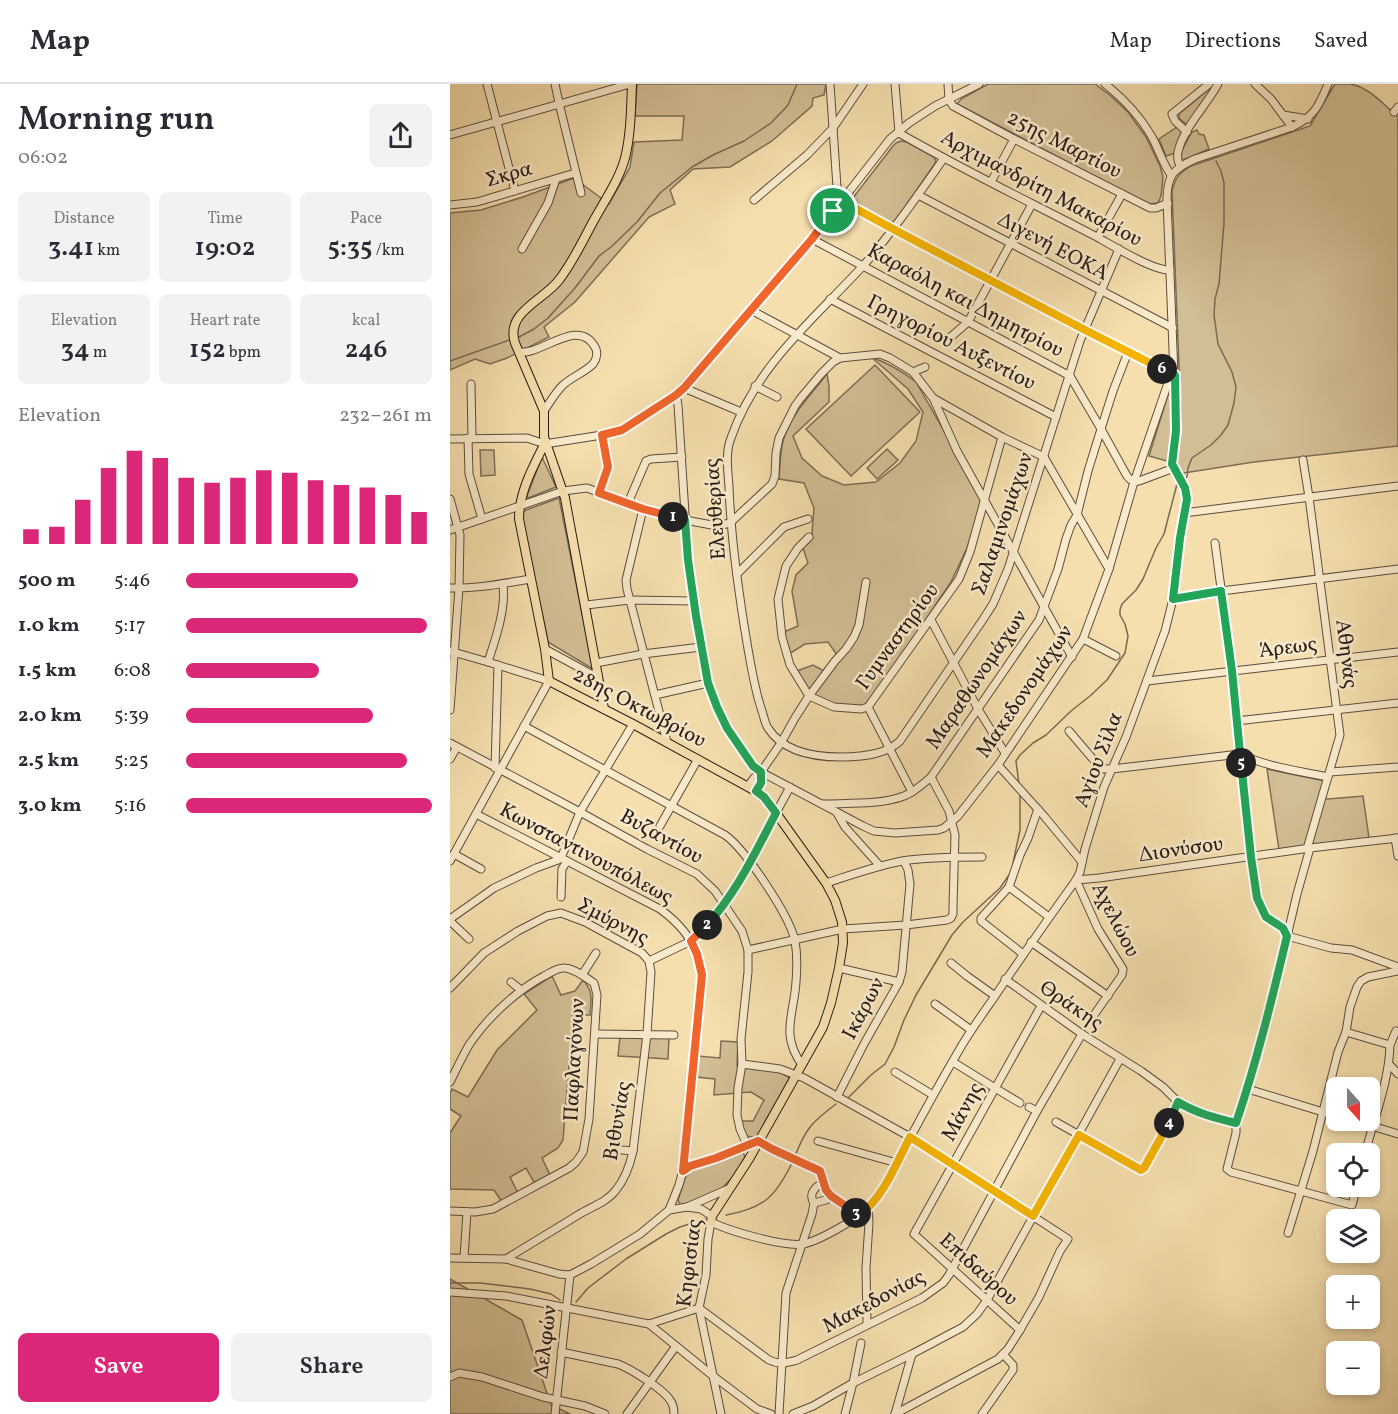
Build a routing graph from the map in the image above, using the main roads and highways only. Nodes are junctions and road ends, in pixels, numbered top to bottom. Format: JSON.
{"nodes":[{"id":1,"x":631,"y":84,"type":"edge"},
{"id":2,"x":545,"y":443,"type":"junction"},
{"id":3,"x":601,"y":692,"type":"junction"},
{"id":4,"x":587,"y":700,"type":"junction"},
{"id":5,"x":604,"y":709,"type":"junction"},
{"id":6,"x":728,"y":1189,"type":"joint"},
{"id":7,"x":712,"y":1219,"type":"road end"}],
"edges":[{"from":1,"to":2,"type":"main road"},
{"from":2,"to":3,"type":"main road"},
{"from":2,"to":4,"type":"main road","name":"28ης Οκτωβρίου"},
{"from":3,"to":4,"type":"main road"},
{"from":3,"to":5,"type":"main road"},
{"from":4,"to":5,"type":"main road","name":"28ης Οκτωβρίου"},
{"from":5,"to":6,"type":"main road","name":"28ης Οκτωβρίου"},
{"from":6,"to":7,"type":"main road","name":"Κηφισίας"}]}
